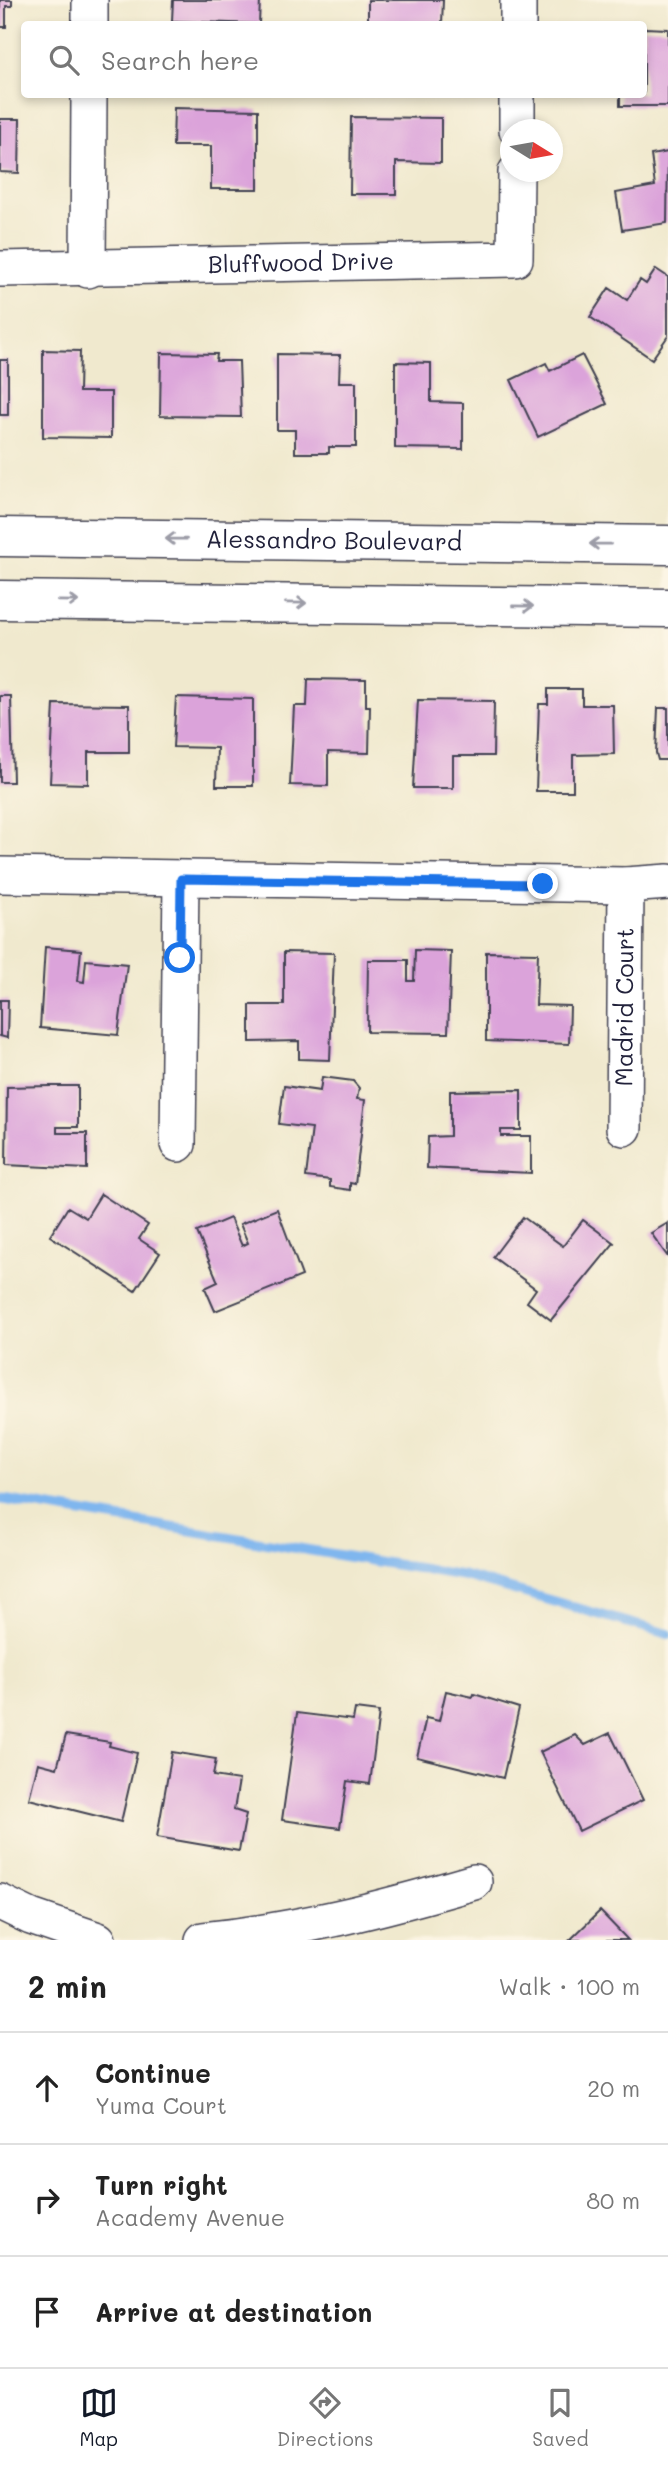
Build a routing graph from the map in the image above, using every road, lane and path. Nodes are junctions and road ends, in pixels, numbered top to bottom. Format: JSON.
{"nodes":[{"id":1,"x":90,"y":0,"type":"edge"},
{"id":2,"x":518,"y":0,"type":"edge"},
{"id":3,"x":90,"y":21,"type":"edge"},
{"id":4,"x":517,"y":21,"type":"edge"},
{"id":5,"x":89,"y":98,"type":"edge"},
{"id":6,"x":517,"y":98,"type":"edge"},
{"id":7,"x":517,"y":119,"type":"edge"},
{"id":8,"x":516,"y":182,"type":"edge"},
{"id":9,"x":0,"y":269,"type":"edge"},
{"id":10,"x":88,"y":270,"type":"junction"},
{"id":11,"x":0,"y":537,"type":"edge"},
{"id":12,"x":668,"y":545,"type":"edge"},
{"id":13,"x":0,"y":600,"type":"edge"},
{"id":14,"x":668,"y":608,"type":"edge"},
{"id":15,"x":0,"y":875,"type":"edge"},
{"id":16,"x":181,"y":879,"type":"junction"},
{"id":17,"x":668,"y":882,"type":"edge"},
{"id":18,"x":626,"y":885,"type":"junction"},
{"id":19,"x":624,"y":1128,"type":"dead end"},
{"id":20,"x":178,"y":1144,"type":"dead end"},
{"id":21,"x":474,"y":1882,"type":"dead end"},
{"id":22,"x":0,"y":1902,"type":"edge"},
{"id":23,"x":98,"y":1940,"type":"edge"},
{"id":24,"x":203,"y":1940,"type":"edge"}],
"edges":[{"from":1,"to":3,"type":"street"},
{"from":2,"to":4,"type":"street"},
{"from":5,"to":10,"type":"street"},
{"from":6,"to":7,"type":"street"},
{"from":8,"to":10,"type":"street","name":"Bluffwood Drive"},
{"from":9,"to":10,"type":"street","name":"Bluffwood Drive"},
{"from":12,"to":11,"type":"main road","name":"Alessandro Boulevard","one_way":true},
{"from":13,"to":14,"type":"main road","one_way":true},
{"from":15,"to":16,"type":"street"},
{"from":16,"to":18,"type":"street"},
{"from":16,"to":20,"type":"street"},
{"from":17,"to":18,"type":"street"},
{"from":18,"to":19,"type":"street","name":"Madrid Court"},
{"from":21,"to":24,"type":"street"},
{"from":22,"to":23,"type":"street"}]}
